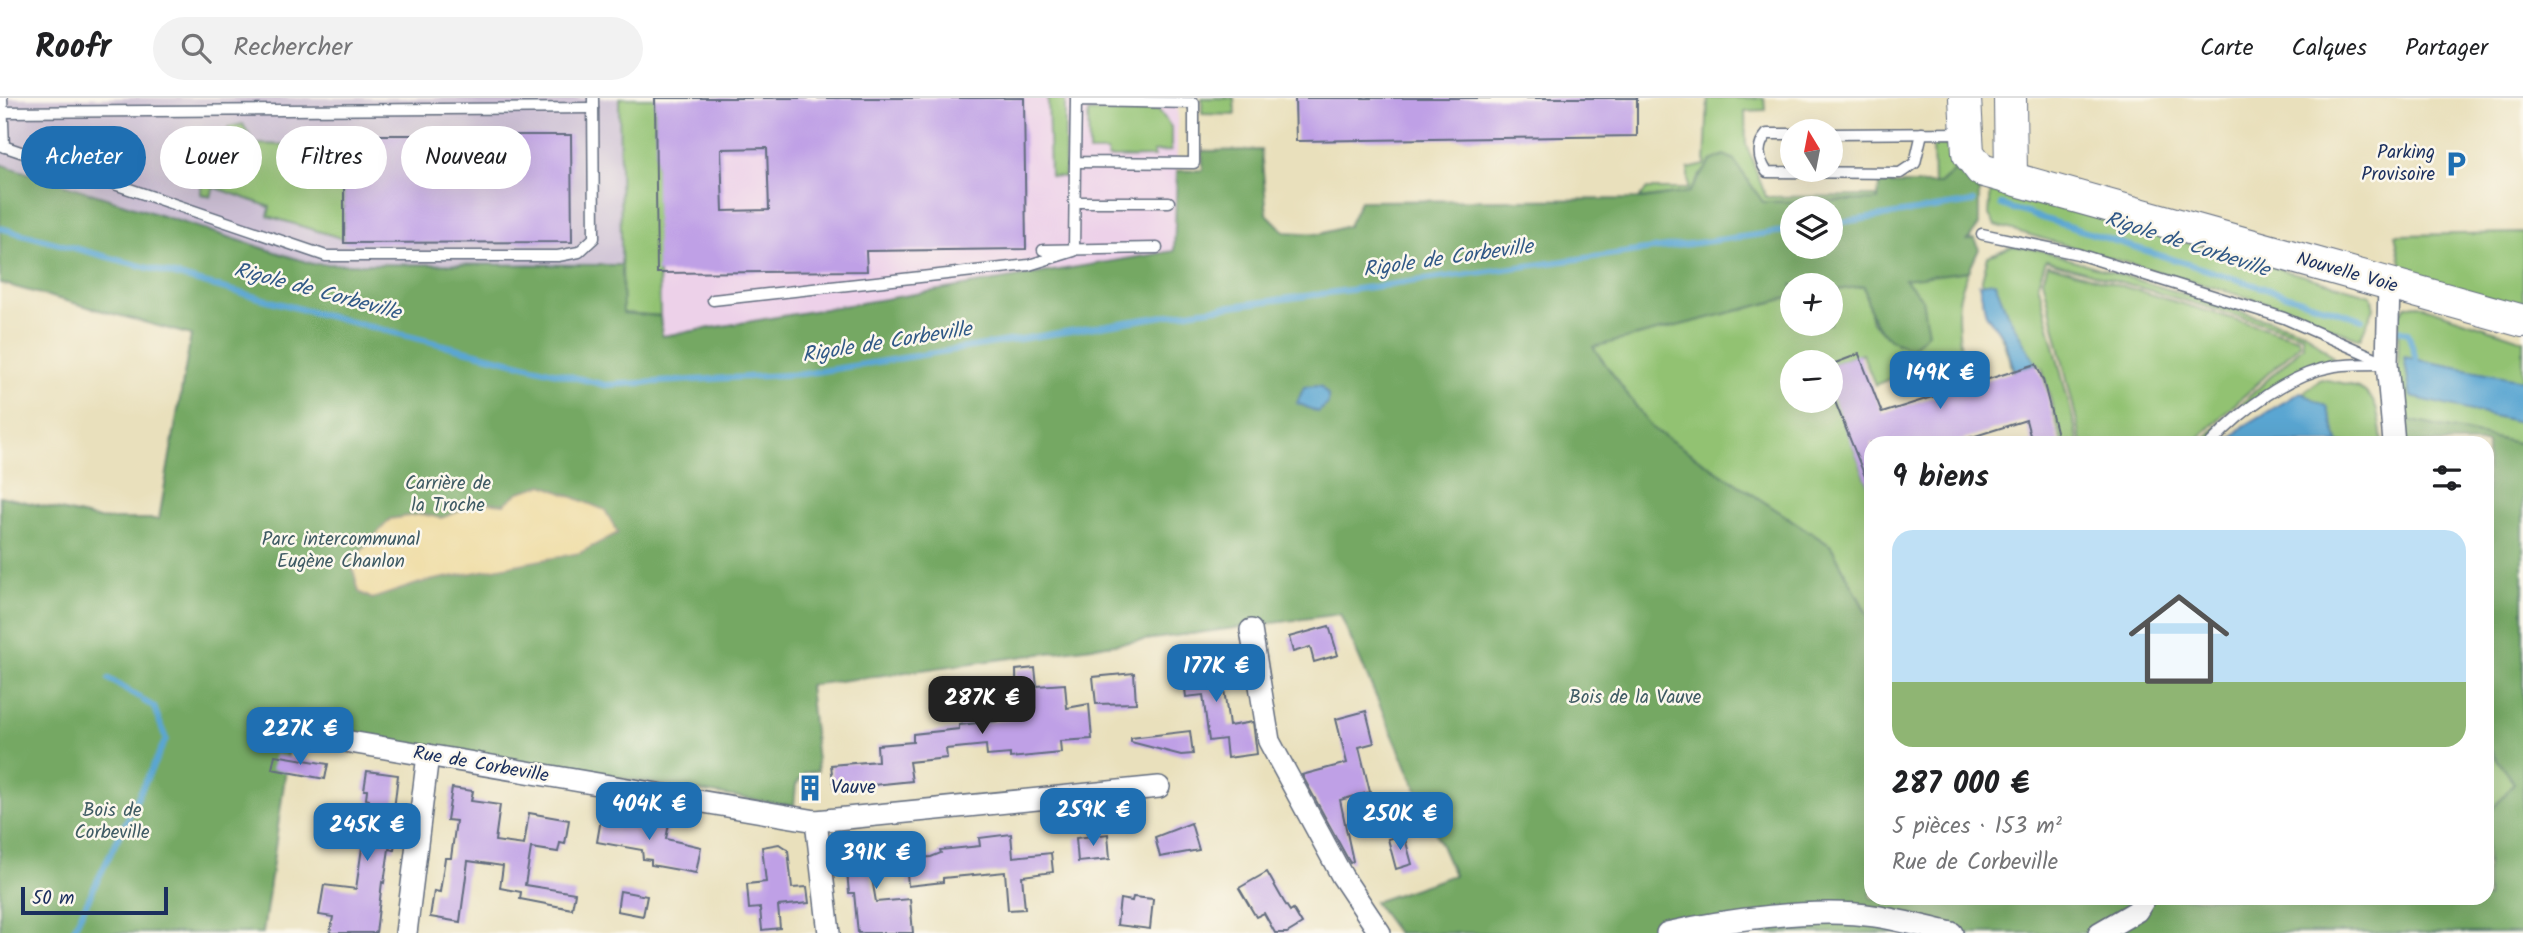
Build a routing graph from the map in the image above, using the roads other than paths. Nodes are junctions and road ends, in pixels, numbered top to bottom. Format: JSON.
{"nodes":[{"id":1,"x":2,"y":98,"type":"edge"},
{"id":2,"x":1965,"y":98,"type":"edge"},
{"id":3,"x":2010,"y":98,"type":"edge"},
{"id":4,"x":1076,"y":100,"type":"edge"},
{"id":5,"x":593,"y":103,"type":"edge"},
{"id":6,"x":1,"y":112,"type":"edge"},
{"id":7,"x":1922,"y":133,"type":"junction"},
{"id":8,"x":1965,"y":133,"type":"junction"},
{"id":9,"x":1780,"y":134,"type":"edge"},
{"id":10,"x":1843,"y":134,"type":"edge"},
{"id":11,"x":2,"y":146,"type":"edge"},
{"id":12,"x":1075,"y":162,"type":"junction"},
{"id":13,"x":1780,"y":172,"type":"edge"},
{"id":14,"x":1843,"y":173,"type":"edge"},
{"id":15,"x":2011,"y":178,"type":"junction"},
{"id":16,"x":1074,"y":201,"type":"junction"},
{"id":17,"x":1169,"y":202,"type":"dead end"},
{"id":18,"x":1982,"y":234,"type":"dead end"},
{"id":19,"x":1157,"y":248,"type":"dead end"},
{"id":20,"x":1043,"y":250,"type":"dead end"},
{"id":21,"x":1074,"y":251,"type":"junction"},
{"id":22,"x":2389,"y":285,"type":"junction"},
{"id":23,"x":713,"y":300,"type":"dead end"},
{"id":24,"x":2523,"y":321,"type":"edge"},
{"id":25,"x":2387,"y":363,"type":"junction"},
{"id":26,"x":2219,"y":436,"type":"edge"},
{"id":27,"x":2393,"y":436,"type":"edge"},
{"id":28,"x":1251,"y":630,"type":"dead end"},
{"id":29,"x":303,"y":734,"type":"dead end"},
{"id":30,"x":428,"y":755,"type":"junction"},
{"id":31,"x":1159,"y":787,"type":"dead end"},
{"id":32,"x":816,"y":821,"type":"junction"},
{"id":33,"x":2141,"y":905,"type":"edge"},
{"id":34,"x":406,"y":933,"type":"edge"},
{"id":35,"x":829,"y":933,"type":"edge"},
{"id":36,"x":1380,"y":933,"type":"edge"},
{"id":37,"x":1667,"y":933,"type":"edge"},
{"id":38,"x":1952,"y":933,"type":"edge"},
{"id":39,"x":2099,"y":933,"type":"edge"}],
"edges":[{"from":1,"to":6,"type":"lane"},
{"from":2,"to":8,"type":"street"},
{"from":3,"to":15,"type":"street"},
{"from":4,"to":12,"type":"lane"},
{"from":4,"to":12,"type":"lane"},
{"from":5,"to":6,"type":"lane"},
{"from":5,"to":11,"type":"lane"},
{"from":6,"to":11,"type":"lane"},
{"from":7,"to":8,"type":"lane"},
{"from":7,"to":10,"type":"lane"},
{"from":7,"to":14,"type":"lane"},
{"from":8,"to":15,"type":"street","name":"Nouvelle Voie"},
{"from":9,"to":13,"type":"lane"},
{"from":12,"to":16,"type":"lane"},
{"from":15,"to":22,"type":"street","name":"Nouvelle Voie"},
{"from":16,"to":17,"type":"lane"},
{"from":16,"to":21,"type":"lane"},
{"from":18,"to":25,"type":"lane"},
{"from":19,"to":21,"type":"lane"},
{"from":20,"to":21,"type":"lane"},
{"from":21,"to":23,"type":"lane"},
{"from":22,"to":24,"type":"street","name":"Nouvelle Voie"},
{"from":22,"to":25,"type":"street"},
{"from":25,"to":26,"type":"lane"},
{"from":25,"to":27,"type":"street"},
{"from":28,"to":36,"type":"street"},
{"from":29,"to":30,"type":"street","name":"Rue de Corbeville"},
{"from":30,"to":32,"type":"street","name":"Rue de Corbeville"},
{"from":30,"to":34,"type":"street"},
{"from":31,"to":32,"type":"street","name":"Rue de Corbeville"},
{"from":32,"to":35,"type":"street"},
{"from":33,"to":39,"type":"street"},
{"from":37,"to":38,"type":"street"}]}
